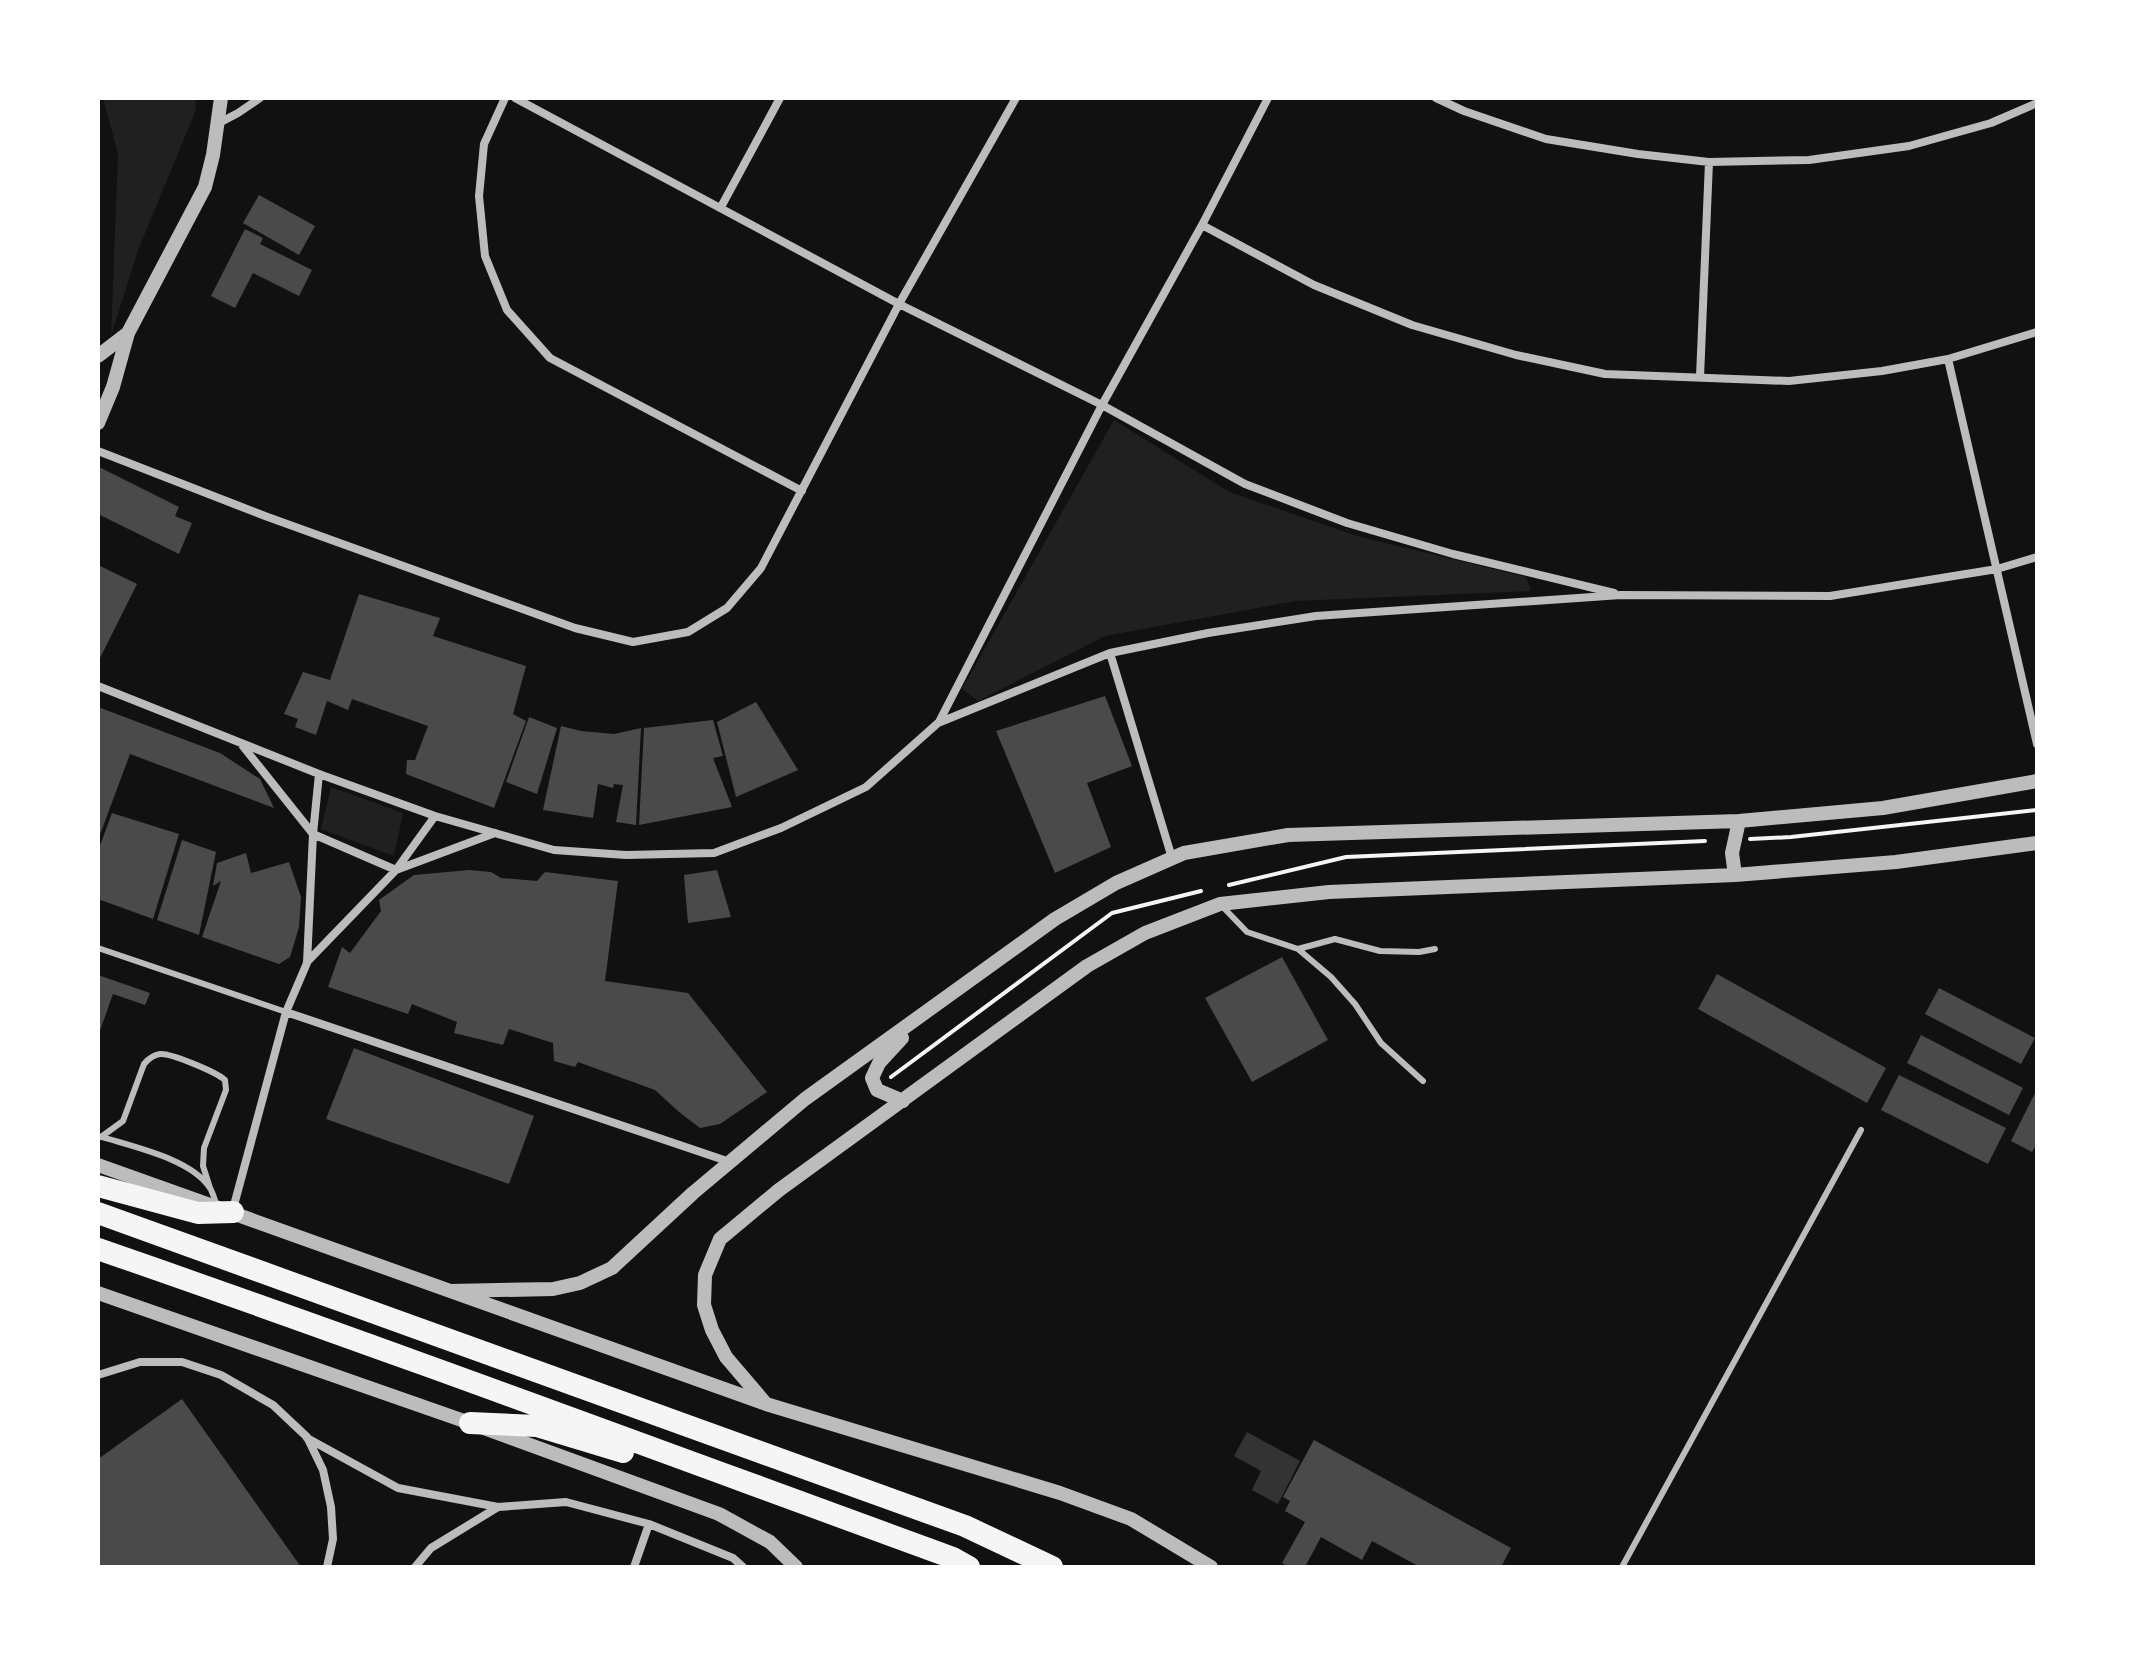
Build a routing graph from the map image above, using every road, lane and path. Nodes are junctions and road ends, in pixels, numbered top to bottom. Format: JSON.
{"nodes":[{"id":1,"x":221,"y":98,"type":"edge"},
{"id":2,"x":260,"y":98,"type":"edge"},
{"id":3,"x":505,"y":98,"type":"edge"},
{"id":4,"x":515,"y":98,"type":"edge"},
{"id":5,"x":780,"y":98,"type":"edge"},
{"id":6,"x":1016,"y":98,"type":"edge"},
{"id":7,"x":1268,"y":98,"type":"edge"},
{"id":8,"x":1436,"y":98,"type":"edge"},
{"id":9,"x":2037,"y":103,"type":"edge"},
{"id":10,"x":219,"y":123,"type":"junction"},
{"id":11,"x":1709,"y":162,"type":"junction"},
{"id":12,"x":721,"y":207,"type":"junction"},
{"id":13,"x":1202,"y":225,"type":"junction"},
{"id":14,"x":899,"y":304,"type":"junction"},
{"id":15,"x":2037,"y":332,"type":"edge"},
{"id":16,"x":128,"y":333,"type":"junction"},
{"id":17,"x":98,"y":356,"type":"edge"},
{"id":18,"x":1948,"y":359,"type":"junction"},
{"id":19,"x":1700,"y":377,"type":"junction"},
{"id":20,"x":113,"y":387,"type":"junction"},
{"id":21,"x":1102,"y":405,"type":"junction"},
{"id":22,"x":98,"y":423,"type":"edge"},
{"id":23,"x":98,"y":451,"type":"edge"},
{"id":24,"x":802,"y":491,"type":"junction"},
{"id":25,"x":2037,"y":557,"type":"edge"},
{"id":26,"x":1997,"y":569,"type":"junction"},
{"id":27,"x":1621,"y":595,"type":"junction"},
{"id":28,"x":1110,"y":653,"type":"junction"},
{"id":29,"x":98,"y":686,"type":"edge"},
{"id":30,"x":938,"y":723,"type":"junction"},
{"id":31,"x":240,"y":742,"type":"junction"},
{"id":32,"x":2037,"y":744,"type":"edge"},
{"id":33,"x":319,"y":774,"type":"junction"},
{"id":34,"x":2037,"y":781,"type":"edge"},
{"id":35,"x":435,"y":816,"type":"junction"},
{"id":36,"x":1739,"y":821,"type":"junction"},
{"id":37,"x":496,"y":833,"type":"junction"},
{"id":38,"x":313,"y":834,"type":"junction"},
{"id":39,"x":2037,"y":843,"type":"edge"},
{"id":40,"x":1172,"y":858,"type":"junction"},
{"id":41,"x":396,"y":870,"type":"junction"},
{"id":42,"x":1735,"y":875,"type":"junction"},
{"id":43,"x":1220,"y":904,"type":"junction"},
{"id":44,"x":98,"y":948,"type":"edge"},
{"id":45,"x":1298,"y":949,"type":"junction"},
{"id":46,"x":1435,"y":949,"type":"dead end"},
{"id":47,"x":307,"y":963,"type":"junction"},
{"id":48,"x":286,"y":1012,"type":"junction"},
{"id":49,"x":927,"y":1012,"type":"junction"},
{"id":50,"x":1423,"y":1081,"type":"dead end"},
{"id":51,"x":903,"y":1101,"type":"junction"},
{"id":52,"x":1861,"y":1130,"type":"dead end"},
{"id":53,"x":100,"y":1137,"type":"edge"},
{"id":54,"x":730,"y":1162,"type":"junction"},
{"id":55,"x":98,"y":1165,"type":"edge"},
{"id":56,"x":98,"y":1186,"type":"edge"},
{"id":57,"x":210,"y":1188,"type":"junction"},
{"id":58,"x":225,"y":1209,"type":"junction"},
{"id":59,"x":98,"y":1213,"type":"edge"},
{"id":60,"x":98,"y":1249,"type":"edge"},
{"id":61,"x":450,"y":1291,"type":"junction"},
{"id":62,"x":98,"y":1293,"type":"edge"},
{"id":63,"x":98,"y":1375,"type":"edge"},
{"id":64,"x":766,"y":1404,"type":"junction"},
{"id":65,"x":470,"y":1423,"type":"junction"},
{"id":66,"x":307,"y":1437,"type":"junction"},
{"id":67,"x":755,"y":1486,"type":"junction"},
{"id":68,"x":498,"y":1507,"type":"junction"},
{"id":69,"x":649,"y":1524,"type":"junction"},
{"id":70,"x":1191,"y":1555,"type":"junction"},
{"id":71,"x":327,"y":1567,"type":"edge"},
{"id":72,"x":415,"y":1567,"type":"edge"},
{"id":73,"x":634,"y":1567,"type":"edge"},
{"id":74,"x":743,"y":1567,"type":"edge"},
{"id":75,"x":796,"y":1567,"type":"edge"},
{"id":76,"x":969,"y":1567,"type":"edge"},
{"id":77,"x":1052,"y":1567,"type":"edge"},
{"id":78,"x":1201,"y":1567,"type":"edge"},
{"id":79,"x":1211,"y":1567,"type":"edge"},
{"id":80,"x":1622,"y":1567,"type":"edge"}],
"edges":[{"from":1,"to":10,"type":"street"},
{"from":2,"to":10,"type":"street"},
{"from":3,"to":24,"type":"street"},
{"from":4,"to":12,"type":"street"},
{"from":5,"to":12,"type":"street"},
{"from":6,"to":14,"type":"street"},
{"from":7,"to":13,"type":"street"},
{"from":8,"to":11,"type":"street"},
{"from":9,"to":11,"type":"street"},
{"from":10,"to":16,"type":"street"},
{"from":11,"to":19,"type":"street"},
{"from":12,"to":14,"type":"street"},
{"from":13,"to":19,"type":"street"},
{"from":13,"to":21,"type":"street"},
{"from":14,"to":21,"type":"street"},
{"from":14,"to":24,"type":"street"},
{"from":15,"to":18,"type":"street"},
{"from":16,"to":17,"type":"street"},
{"from":16,"to":20,"type":"street"},
{"from":17,"to":20,"type":"street"},
{"from":18,"to":19,"type":"street"},
{"from":18,"to":26,"type":"street"},
{"from":20,"to":22,"type":"street"},
{"from":21,"to":27,"type":"street"},
{"from":21,"to":30,"type":"street"},
{"from":23,"to":24,"type":"street"},
{"from":25,"to":26,"type":"street"},
{"from":26,"to":27,"type":"street"},
{"from":26,"to":32,"type":"street"},
{"from":27,"to":28,"type":"street"},
{"from":28,"to":30,"type":"street"},
{"from":28,"to":40,"type":"street"},
{"from":29,"to":31,"type":"street"},
{"from":30,"to":37,"type":"street"},
{"from":31,"to":33,"type":"street"},
{"from":31,"to":38,"type":"street"},
{"from":33,"to":35,"type":"street"},
{"from":33,"to":38,"type":"street"},
{"from":34,"to":36,"type":"street"},
{"from":35,"to":37,"type":"street"},
{"from":35,"to":41,"type":"street"},
{"from":36,"to":40,"type":"street"},
{"from":36,"to":42,"type":"street"},
{"from":37,"to":41,"type":"street"},
{"from":38,"to":41,"type":"street"},
{"from":38,"to":47,"type":"street"},
{"from":39,"to":42,"type":"street"},
{"from":40,"to":49,"type":"street"},
{"from":41,"to":47,"type":"street"},
{"from":42,"to":43,"type":"street"},
{"from":43,"to":45,"type":"lane"},
{"from":43,"to":51,"type":"street"},
{"from":44,"to":48,"type":"lane"},
{"from":45,"to":46,"type":"lane"},
{"from":45,"to":50,"type":"lane"},
{"from":47,"to":48,"type":"street"},
{"from":48,"to":54,"type":"street"},
{"from":48,"to":58,"type":"street"},
{"from":49,"to":51,"type":"street"},
{"from":49,"to":54,"type":"street"},
{"from":51,"to":64,"type":"street"},
{"from":52,"to":80,"type":"lane"},
{"from":53,"to":57,"type":"lane"},
{"from":53,"to":57,"type":"lane"},
{"from":54,"to":61,"type":"street"},
{"from":55,"to":58,"type":"street"},
{"from":56,"to":58,"type":"highway"},
{"from":57,"to":58,"type":"lane"},
{"from":58,"to":61,"type":"street"},
{"from":59,"to":77,"type":"highway"},
{"from":60,"to":67,"type":"highway"},
{"from":61,"to":64,"type":"street"},
{"from":62,"to":65,"type":"street"},
{"from":63,"to":66,"type":"street"},
{"from":64,"to":70,"type":"street"},
{"from":65,"to":67,"type":"highway"},
{"from":65,"to":75,"type":"street"},
{"from":66,"to":68,"type":"street"},
{"from":66,"to":71,"type":"street"},
{"from":67,"to":76,"type":"highway"},
{"from":68,"to":69,"type":"street"},
{"from":68,"to":72,"type":"street"},
{"from":69,"to":73,"type":"street"},
{"from":69,"to":74,"type":"street"},
{"from":70,"to":78,"type":"street"},
{"from":70,"to":79,"type":"street"}]}
